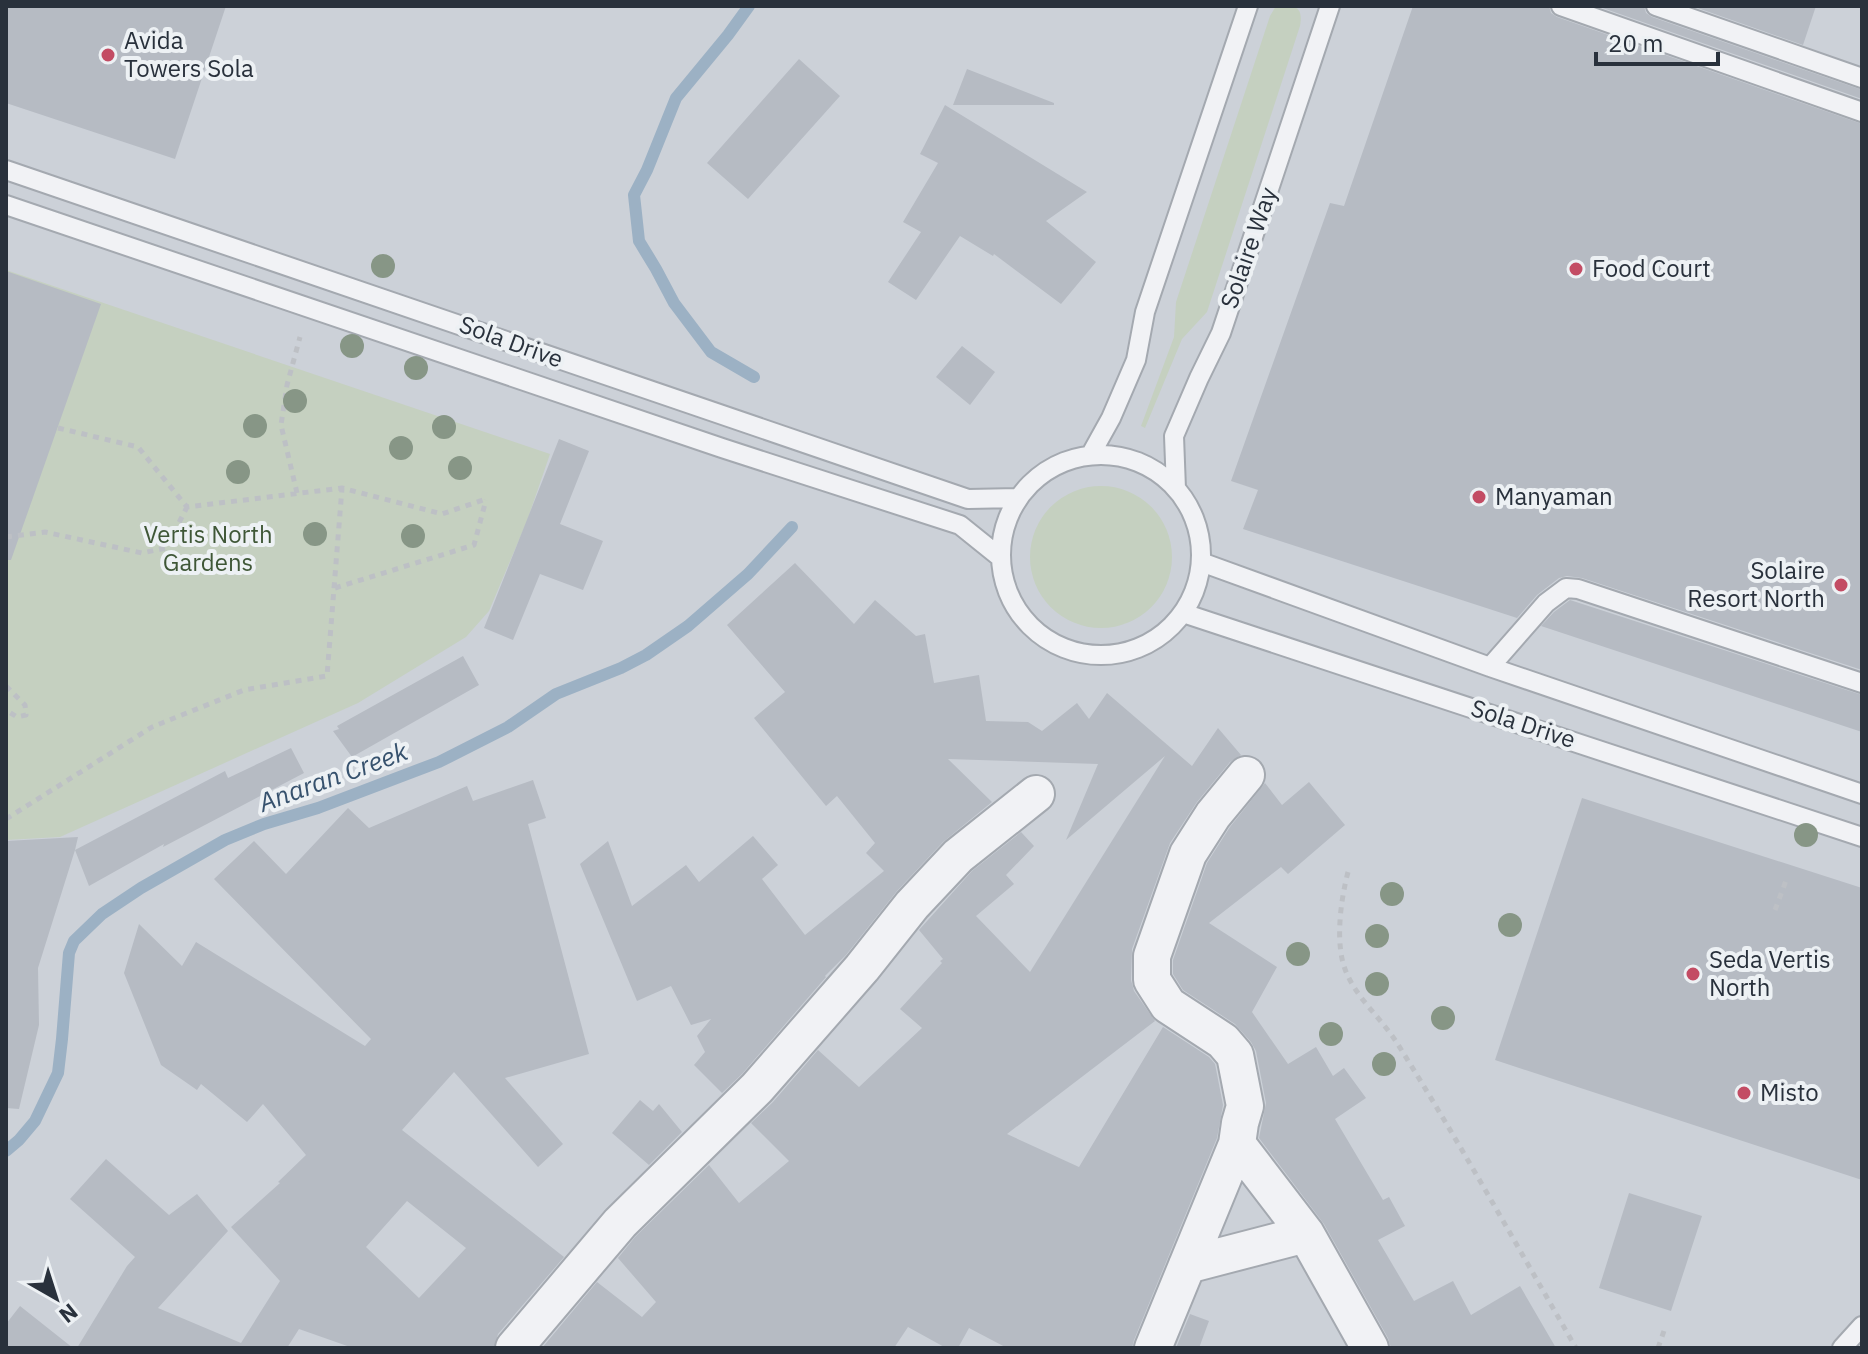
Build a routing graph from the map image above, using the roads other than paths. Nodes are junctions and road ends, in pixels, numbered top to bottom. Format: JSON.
{"nodes":[{"id":1,"x":1248,"y":6,"type":"edge"},
{"id":2,"x":1330,"y":6,"type":"edge"},
{"id":3,"x":1561,"y":6,"type":"edge"},
{"id":4,"x":1656,"y":6,"type":"edge"},
{"id":5,"x":1862,"y":78,"type":"edge"},
{"id":6,"x":1862,"y":112,"type":"edge"},
{"id":7,"x":6,"y":170,"type":"edge"},
{"id":8,"x":6,"y":205,"type":"edge"},
{"id":9,"x":1091,"y":454,"type":"junction"},
{"id":10,"x":1176,"y":489,"type":"junction"},
{"id":11,"x":1019,"y":498,"type":"junction"},
{"id":12,"x":1001,"y":558,"type":"junction"},
{"id":13,"x":1201,"y":562,"type":"junction"},
{"id":14,"x":1183,"y":613,"type":"junction"},
{"id":15,"x":1490,"y":667,"type":"junction"},
{"id":16,"x":1862,"y":683,"type":"edge"},
{"id":17,"x":1246,"y":775,"type":"dead end"},
{"id":18,"x":1036,"y":794,"type":"dead end"},
{"id":19,"x":1862,"y":794,"type":"edge"},
{"id":20,"x":1862,"y":837,"type":"edge"},
{"id":21,"x":1237,"y":1144,"type":"junction"},
{"id":22,"x":1306,"y":1234,"type":"junction"},
{"id":23,"x":1187,"y":1265,"type":"junction"},
{"id":24,"x":1862,"y":1326,"type":"edge"},
{"id":25,"x":514,"y":1348,"type":"edge"},
{"id":26,"x":1153,"y":1348,"type":"edge"},
{"id":27,"x":1370,"y":1348,"type":"edge"},
{"id":28,"x":1842,"y":1348,"type":"edge"}],
"edges":[{"from":1,"to":9,"type":"lane"},
{"from":2,"to":10,"type":"lane","name":"Solaire Way"},
{"from":3,"to":6,"type":"lane"},
{"from":4,"to":5,"type":"lane"},
{"from":7,"to":11,"type":"lane","name":"Sola Drive"},
{"from":8,"to":12,"type":"lane","name":"Sola Drive"},
{"from":9,"to":10,"type":"lane","name":"Solaire Way"},
{"from":9,"to":11,"type":"lane","name":"Solaire Way"},
{"from":10,"to":13,"type":"lane","name":"Solaire Way"},
{"from":11,"to":12,"type":"lane","name":"Solaire Way"},
{"from":12,"to":14,"type":"lane","name":"Solaire Way"},
{"from":13,"to":14,"type":"lane","name":"Solaire Way"},
{"from":13,"to":15,"type":"lane","name":"Sola Drive"},
{"from":14,"to":20,"type":"lane","name":"Sola Drive"},
{"from":15,"to":16,"type":"lane"},
{"from":15,"to":19,"type":"lane","name":"Sola Drive"},
{"from":17,"to":21,"type":"street"},
{"from":18,"to":25,"type":"street"},
{"from":21,"to":22,"type":"street"},
{"from":21,"to":23,"type":"street"},
{"from":22,"to":23,"type":"street"},
{"from":22,"to":27,"type":"street"},
{"from":23,"to":26,"type":"street"},
{"from":24,"to":28,"type":"lane"}]}
